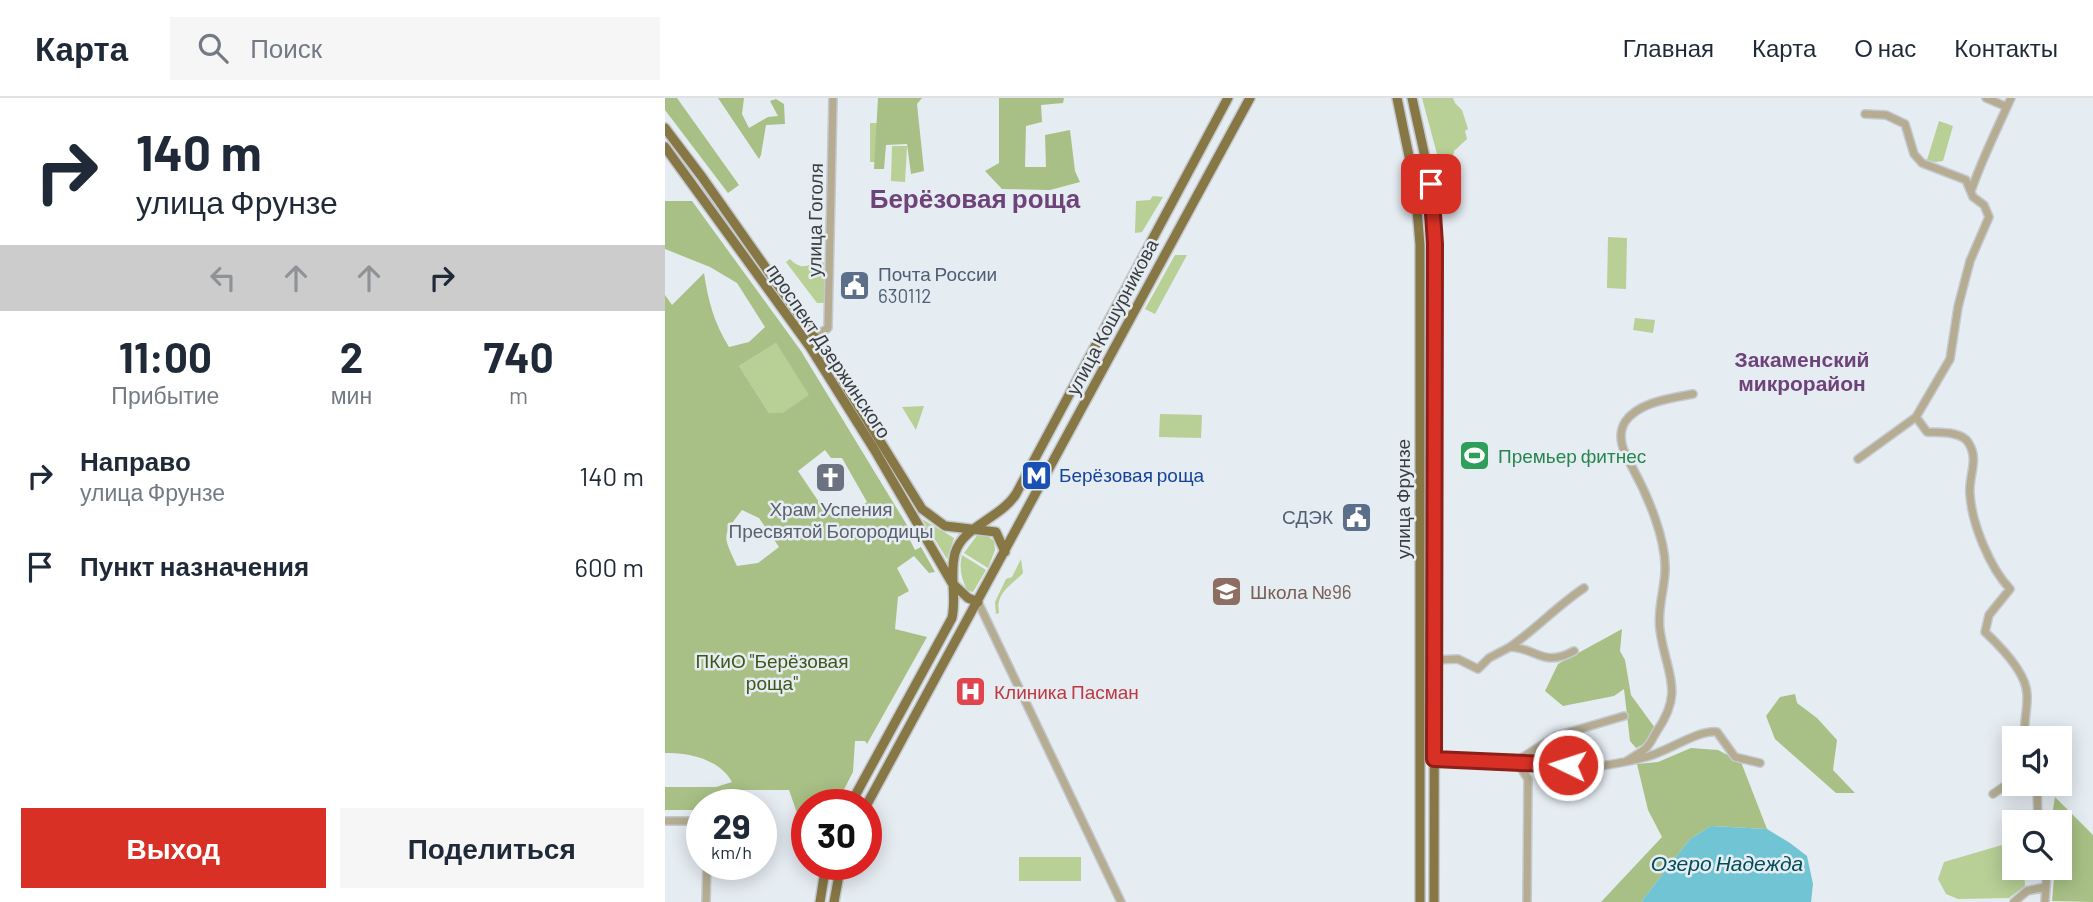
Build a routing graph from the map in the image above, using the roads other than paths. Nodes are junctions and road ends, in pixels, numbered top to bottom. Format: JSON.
{"nodes":[{"id":1,"x":833,"y":98,"type":"edge"},
{"id":2,"x":1228,"y":98,"type":"edge"},
{"id":3,"x":1250,"y":98,"type":"edge"},
{"id":4,"x":1397,"y":98,"type":"edge"},
{"id":5,"x":1412,"y":98,"type":"edge"},
{"id":6,"x":1986,"y":98,"type":"edge"},
{"id":7,"x":2011,"y":98,"type":"edge"},
{"id":8,"x":2007,"y":107,"type":"junction"},
{"id":9,"x":1865,"y":114,"type":"dead end"},
{"id":10,"x":665,"y":128,"type":"edge"},
{"id":11,"x":665,"y":147,"type":"edge"},
{"id":12,"x":1970,"y":191,"type":"junction"},
{"id":13,"x":815,"y":336,"type":"junction"},
{"id":14,"x":1693,"y":394,"type":"dead end"},
{"id":15,"x":1916,"y":416,"type":"junction"},
{"id":16,"x":1435,"y":420,"type":"junction"},
{"id":17,"x":1421,"y":421,"type":"junction"},
{"id":18,"x":1858,"y":459,"type":"dead end"},
{"id":19,"x":1421,"y":485,"type":"junction"},
{"id":20,"x":1435,"y":485,"type":"junction"},
{"id":21,"x":972,"y":530,"type":"junction"},
{"id":22,"x":1005,"y":552,"type":"junction"},
{"id":23,"x":952,"y":583,"type":"junction"},
{"id":24,"x":1584,"y":588,"type":"dead end"},
{"id":25,"x":978,"y":602,"type":"junction"},
{"id":26,"x":1510,"y":647,"type":"junction"},
{"id":27,"x":1574,"y":651,"type":"dead end"},
{"id":28,"x":1434,"y":660,"type":"junction"},
{"id":29,"x":1624,"y":716,"type":"dead end"},
{"id":30,"x":2024,"y":726,"type":"edge"},
{"id":31,"x":1434,"y":759,"type":"junction"},
{"id":32,"x":1627,"y":761,"type":"junction"},
{"id":33,"x":1517,"y":762,"type":"junction"},
{"id":34,"x":1761,"y":763,"type":"dead end"},
{"id":35,"x":2002,"y":787,"type":"edge"},
{"id":36,"x":859,"y":789,"type":"edge"},
{"id":37,"x":875,"y":789,"type":"edge"},
{"id":38,"x":1993,"y":793,"type":"dead end"},
{"id":39,"x":665,"y":821,"type":"edge"},
{"id":40,"x":686,"y":821,"type":"edge"},
{"id":41,"x":707,"y":880,"type":"edge"},
{"id":42,"x":823,"y":880,"type":"edge"},
{"id":43,"x":838,"y":880,"type":"edge"},
{"id":44,"x":2046,"y":880,"type":"edge"},
{"id":45,"x":2045,"y":887,"type":"junction"},
{"id":46,"x":706,"y":902,"type":"edge"},
{"id":47,"x":820,"y":902,"type":"edge"},
{"id":48,"x":834,"y":902,"type":"edge"},
{"id":49,"x":1121,"y":902,"type":"edge"},
{"id":50,"x":1420,"y":902,"type":"edge"},
{"id":51,"x":1434,"y":902,"type":"edge"},
{"id":52,"x":1527,"y":902,"type":"edge"},
{"id":53,"x":2014,"y":902,"type":"edge"},
{"id":54,"x":2045,"y":902,"type":"edge"}],
"edges":[{"from":1,"to":13,"type":"street","name":"улица Гоголя"},
{"from":2,"to":21,"type":"main road","name":"улица Кошурникова"},
{"from":3,"to":22,"type":"main road","name":"улица Кошурникова"},
{"from":4,"to":17,"type":"main road","name":"улица Фрунзе"},
{"from":5,"to":16,"type":"main road","name":"улица Фрунзе"},
{"from":6,"to":8,"type":"street"},
{"from":7,"to":8,"type":"street"},
{"from":8,"to":12,"type":"street"},
{"from":9,"to":12,"type":"street"},
{"from":10,"to":13,"type":"main road","name":"проспект Дзержинского"},
{"from":11,"to":23,"type":"main road","name":"проспект Дзержинского"},
{"from":12,"to":15,"type":"street"},
{"from":13,"to":21,"type":"main road","name":"проспект Дзержинского"},
{"from":14,"to":32,"type":"street"},
{"from":15,"to":18,"type":"street"},
{"from":15,"to":30,"type":"street"},
{"from":16,"to":17,"type":"main road"},
{"from":16,"to":20,"type":"main road","name":"улица Фрунзе"},
{"from":17,"to":19,"type":"main road","name":"улица Фрунзе"},
{"from":19,"to":20,"type":"main road"},
{"from":19,"to":50,"type":"main road","name":"улица Фрунзе"},
{"from":20,"to":28,"type":"main road","name":"улица Фрунзе"},
{"from":21,"to":22,"type":"main road","name":"проспект Дзержинского"},
{"from":21,"to":23,"type":"main road"},
{"from":22,"to":25,"type":"main road","name":"улица Кошурникова"},
{"from":23,"to":25,"type":"main road"},
{"from":23,"to":36,"type":"main road"},
{"from":24,"to":26,"type":"street"},
{"from":25,"to":37,"type":"main road"},
{"from":25,"to":49,"type":"street"},
{"from":26,"to":27,"type":"street"},
{"from":26,"to":28,"type":"street"},
{"from":28,"to":31,"type":"main road","name":"улица Фрунзе"},
{"from":29,"to":33,"type":"street"},
{"from":31,"to":33,"type":"street"},
{"from":31,"to":51,"type":"main road","name":"улица Фрунзе"},
{"from":32,"to":33,"type":"street"},
{"from":32,"to":34,"type":"street"},
{"from":33,"to":52,"type":"street"},
{"from":35,"to":38,"type":"street"},
{"from":39,"to":40,"type":"street"},
{"from":41,"to":46,"type":"street"},
{"from":42,"to":47,"type":"main road"},
{"from":43,"to":48,"type":"main road"},
{"from":44,"to":45,"type":"street"},
{"from":45,"to":53,"type":"street"},
{"from":45,"to":54,"type":"street"}]}
